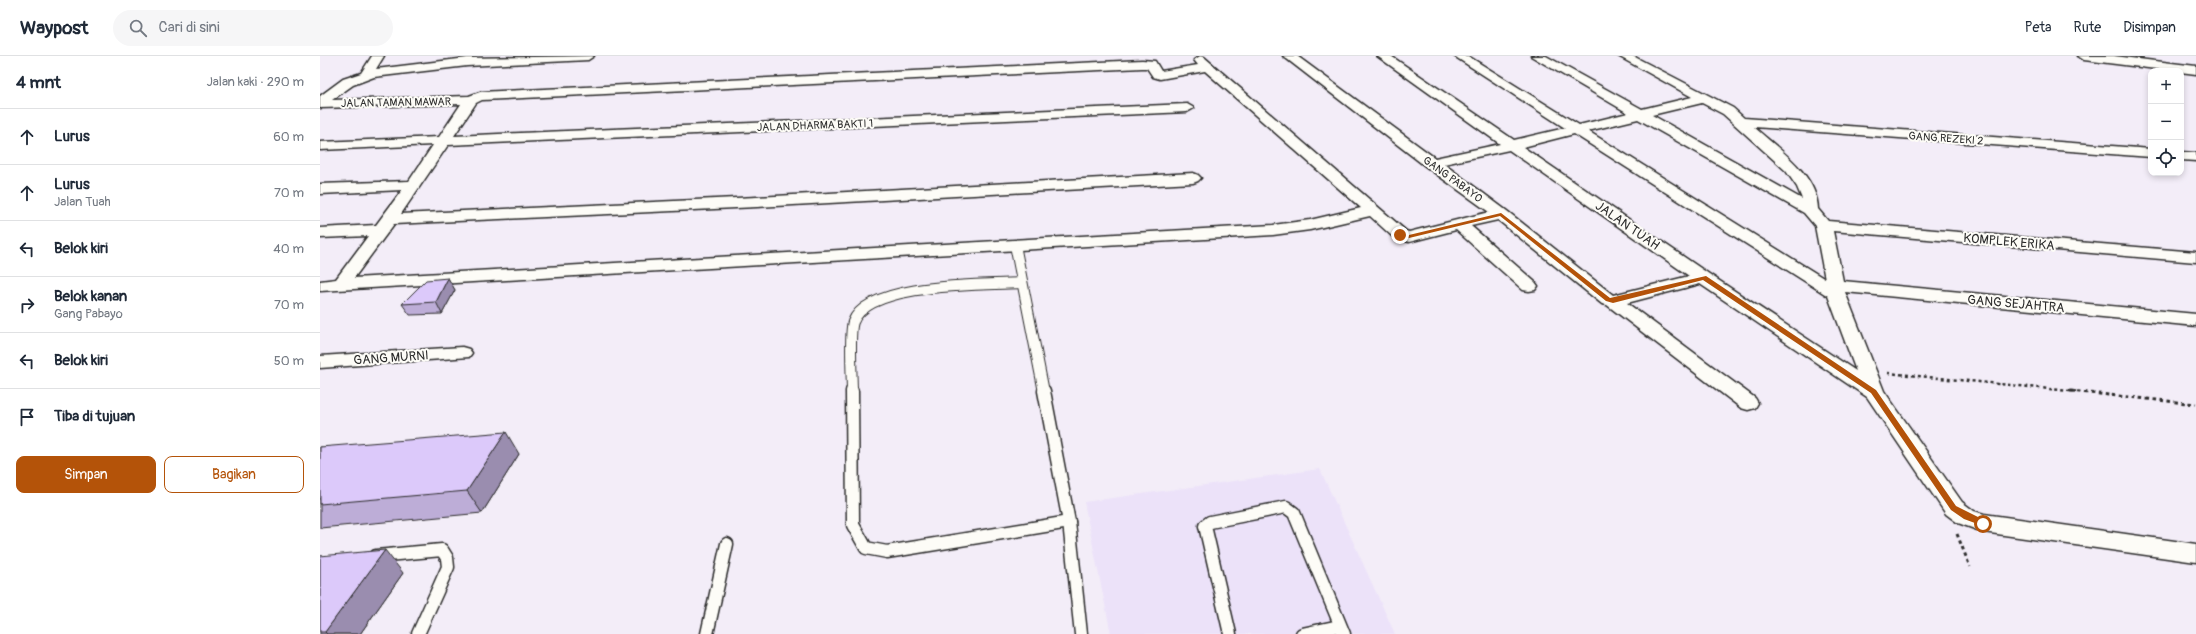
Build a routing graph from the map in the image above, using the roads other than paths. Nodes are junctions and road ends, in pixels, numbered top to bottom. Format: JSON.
{"nodes":[{"id":1,"x":378,"y":56,"type":"edge"},
{"id":2,"x":588,"y":56,"type":"edge"},
{"id":3,"x":1196,"y":56,"type":"edge"},
{"id":4,"x":1289,"y":56,"type":"edge"},
{"id":5,"x":1383,"y":56,"type":"edge"},
{"id":6,"x":1460,"y":56,"type":"edge"},
{"id":7,"x":1537,"y":56,"type":"edge"},
{"id":8,"x":1624,"y":56,"type":"edge"},
{"id":9,"x":2084,"y":56,"type":"edge"},
{"id":10,"x":2163,"y":56,"type":"edge"},
{"id":11,"x":1208,"y":67,"type":"junction"},
{"id":12,"x":2176,"y":68,"type":"joint"},
{"id":13,"x":2184,"y":69,"type":"edge"},
{"id":14,"x":2196,"y":70,"type":"edge"},
{"id":15,"x":2184,"y":73,"type":"edge"},
{"id":16,"x":369,"y":75,"type":"junction"},
{"id":17,"x":2196,"y":80,"type":"edge"},
{"id":18,"x":1705,"y":98,"type":"junction"},
{"id":19,"x":471,"y":100,"type":"junction"},
{"id":20,"x":320,"y":103,"type":"edge"},
{"id":21,"x":1187,"y":108,"type":"dead end"},
{"id":22,"x":1639,"y":114,"type":"junction"},
{"id":23,"x":1740,"y":122,"type":"junction"},
{"id":24,"x":1577,"y":129,"type":"junction"},
{"id":25,"x":444,"y":142,"type":"junction"},
{"id":26,"x":1513,"y":145,"type":"junction"},
{"id":27,"x":320,"y":146,"type":"edge"},
{"id":28,"x":2148,"y":153,"type":"edge"},
{"id":29,"x":2184,"y":156,"type":"edge"},
{"id":30,"x":2196,"y":157,"type":"edge"},
{"id":31,"x":1430,"y":163,"type":"junction"},
{"id":32,"x":1193,"y":178,"type":"dead end"},
{"id":33,"x":414,"y":185,"type":"junction"},
{"id":34,"x":320,"y":189,"type":"edge"},
{"id":35,"x":1373,"y":210,"type":"junction"},
{"id":36,"x":1810,"y":210,"type":"junction"},
{"id":37,"x":1501,"y":214,"type":"junction"},
{"id":38,"x":385,"y":224,"type":"junction"},
{"id":39,"x":1460,"y":224,"type":"junction"},
{"id":40,"x":1823,"y":225,"type":"junction"},
{"id":41,"x":320,"y":233,"type":"edge"},
{"id":42,"x":1015,"y":245,"type":"junction"},
{"id":43,"x":2196,"y":257,"type":"edge"},
{"id":44,"x":1704,"y":278,"type":"junction"},
{"id":45,"x":1022,"y":283,"type":"junction"},
{"id":46,"x":341,"y":284,"type":"junction"},
{"id":47,"x":320,"y":286,"type":"edge"},
{"id":48,"x":1530,"y":286,"type":"dead end"},
{"id":49,"x":1836,"y":290,"type":"junction"},
{"id":50,"x":1615,"y":301,"type":"junction"},
{"id":51,"x":2196,"y":320,"type":"edge"},
{"id":52,"x":462,"y":353,"type":"dead end"},
{"id":53,"x":320,"y":362,"type":"edge"},
{"id":54,"x":1874,"y":392,"type":"junction"},
{"id":55,"x":1748,"y":403,"type":"dead end"},
{"id":56,"x":1069,"y":522,"type":"junction"},
{"id":57,"x":727,"y":544,"type":"dead end"},
{"id":58,"x":2196,"y":554,"type":"edge"},
{"id":59,"x":366,"y":557,"type":"edge"},
{"id":60,"x":1342,"y":630,"type":"edge"},
{"id":61,"x":418,"y":634,"type":"edge"},
{"id":62,"x":707,"y":634,"type":"edge"},
{"id":63,"x":1081,"y":634,"type":"edge"},
{"id":64,"x":1230,"y":634,"type":"edge"},
{"id":65,"x":1302,"y":634,"type":"edge"}],
"edges":[{"from":1,"to":16,"type":"street"},
{"from":2,"to":16,"type":"street"},
{"from":3,"to":11,"type":"street"},
{"from":4,"to":31,"type":"street","name":"GANG PABAYO"},
{"from":5,"to":26,"type":"street","name":"JALAN TUAH"},
{"from":6,"to":24,"type":"street"},
{"from":7,"to":22,"type":"street"},
{"from":8,"to":18,"type":"street"},
{"from":9,"to":12,"type":"street"},
{"from":10,"to":12,"type":"street"},
{"from":11,"to":19,"type":"street","name":"JALAN TAMAN MAWAR"},
{"from":11,"to":35,"type":"street"},
{"from":13,"to":14,"type":"street"},
{"from":15,"to":17,"type":"street"},
{"from":16,"to":20,"type":"street"},
{"from":18,"to":22,"type":"street"},
{"from":18,"to":23,"type":"street"},
{"from":19,"to":20,"type":"street","name":"JALAN TAMAN MAWAR"},
{"from":19,"to":25,"type":"street"},
{"from":21,"to":25,"type":"street","name":"JALAN DHARMA BAKTI 1"},
{"from":22,"to":24,"type":"street"},
{"from":22,"to":36,"type":"street"},
{"from":23,"to":28,"type":"street","name":"GANG REZEKI 2"},
{"from":23,"to":36,"type":"street"},
{"from":24,"to":26,"type":"street"},
{"from":24,"to":49,"type":"street"},
{"from":25,"to":27,"type":"street","name":"JALAN DHARMA BAKTI 1"},
{"from":25,"to":33,"type":"street"},
{"from":26,"to":31,"type":"street"},
{"from":26,"to":44,"type":"street","name":"JALAN TUAH"},
{"from":29,"to":30,"type":"street"},
{"from":31,"to":37,"type":"street","name":"GANG PABAYO"},
{"from":32,"to":38,"type":"street"},
{"from":33,"to":34,"type":"street"},
{"from":33,"to":38,"type":"street"},
{"from":35,"to":39,"type":"street"},
{"from":35,"to":42,"type":"street"},
{"from":36,"to":40,"type":"street"},
{"from":37,"to":39,"type":"street"},
{"from":37,"to":50,"type":"street","name":"GANG PABAYO"},
{"from":38,"to":41,"type":"street"},
{"from":38,"to":46,"type":"street"},
{"from":39,"to":48,"type":"street"},
{"from":40,"to":43,"type":"street","name":"KOMPLEK ERIKA"},
{"from":40,"to":49,"type":"street"},
{"from":42,"to":45,"type":"lane"},
{"from":42,"to":46,"type":"street"},
{"from":44,"to":50,"type":"street"},
{"from":44,"to":54,"type":"street","name":"JALAN TUAH"},
{"from":45,"to":56,"type":"lane"},
{"from":45,"to":56,"type":"lane"},
{"from":46,"to":47,"type":"street"},
{"from":49,"to":51,"type":"street","name":"GANG SEJAHTRA"},
{"from":49,"to":54,"type":"street"},
{"from":50,"to":55,"type":"street","name":"GANG PABAYO"},
{"from":52,"to":53,"type":"street","name":"GANG MURNI"},
{"from":54,"to":58,"type":"street"},
{"from":56,"to":63,"type":"lane"},
{"from":57,"to":62,"type":"lane"},
{"from":59,"to":61,"type":"lane"},
{"from":60,"to":64,"type":"lane"},
{"from":60,"to":65,"type":"lane"}]}
